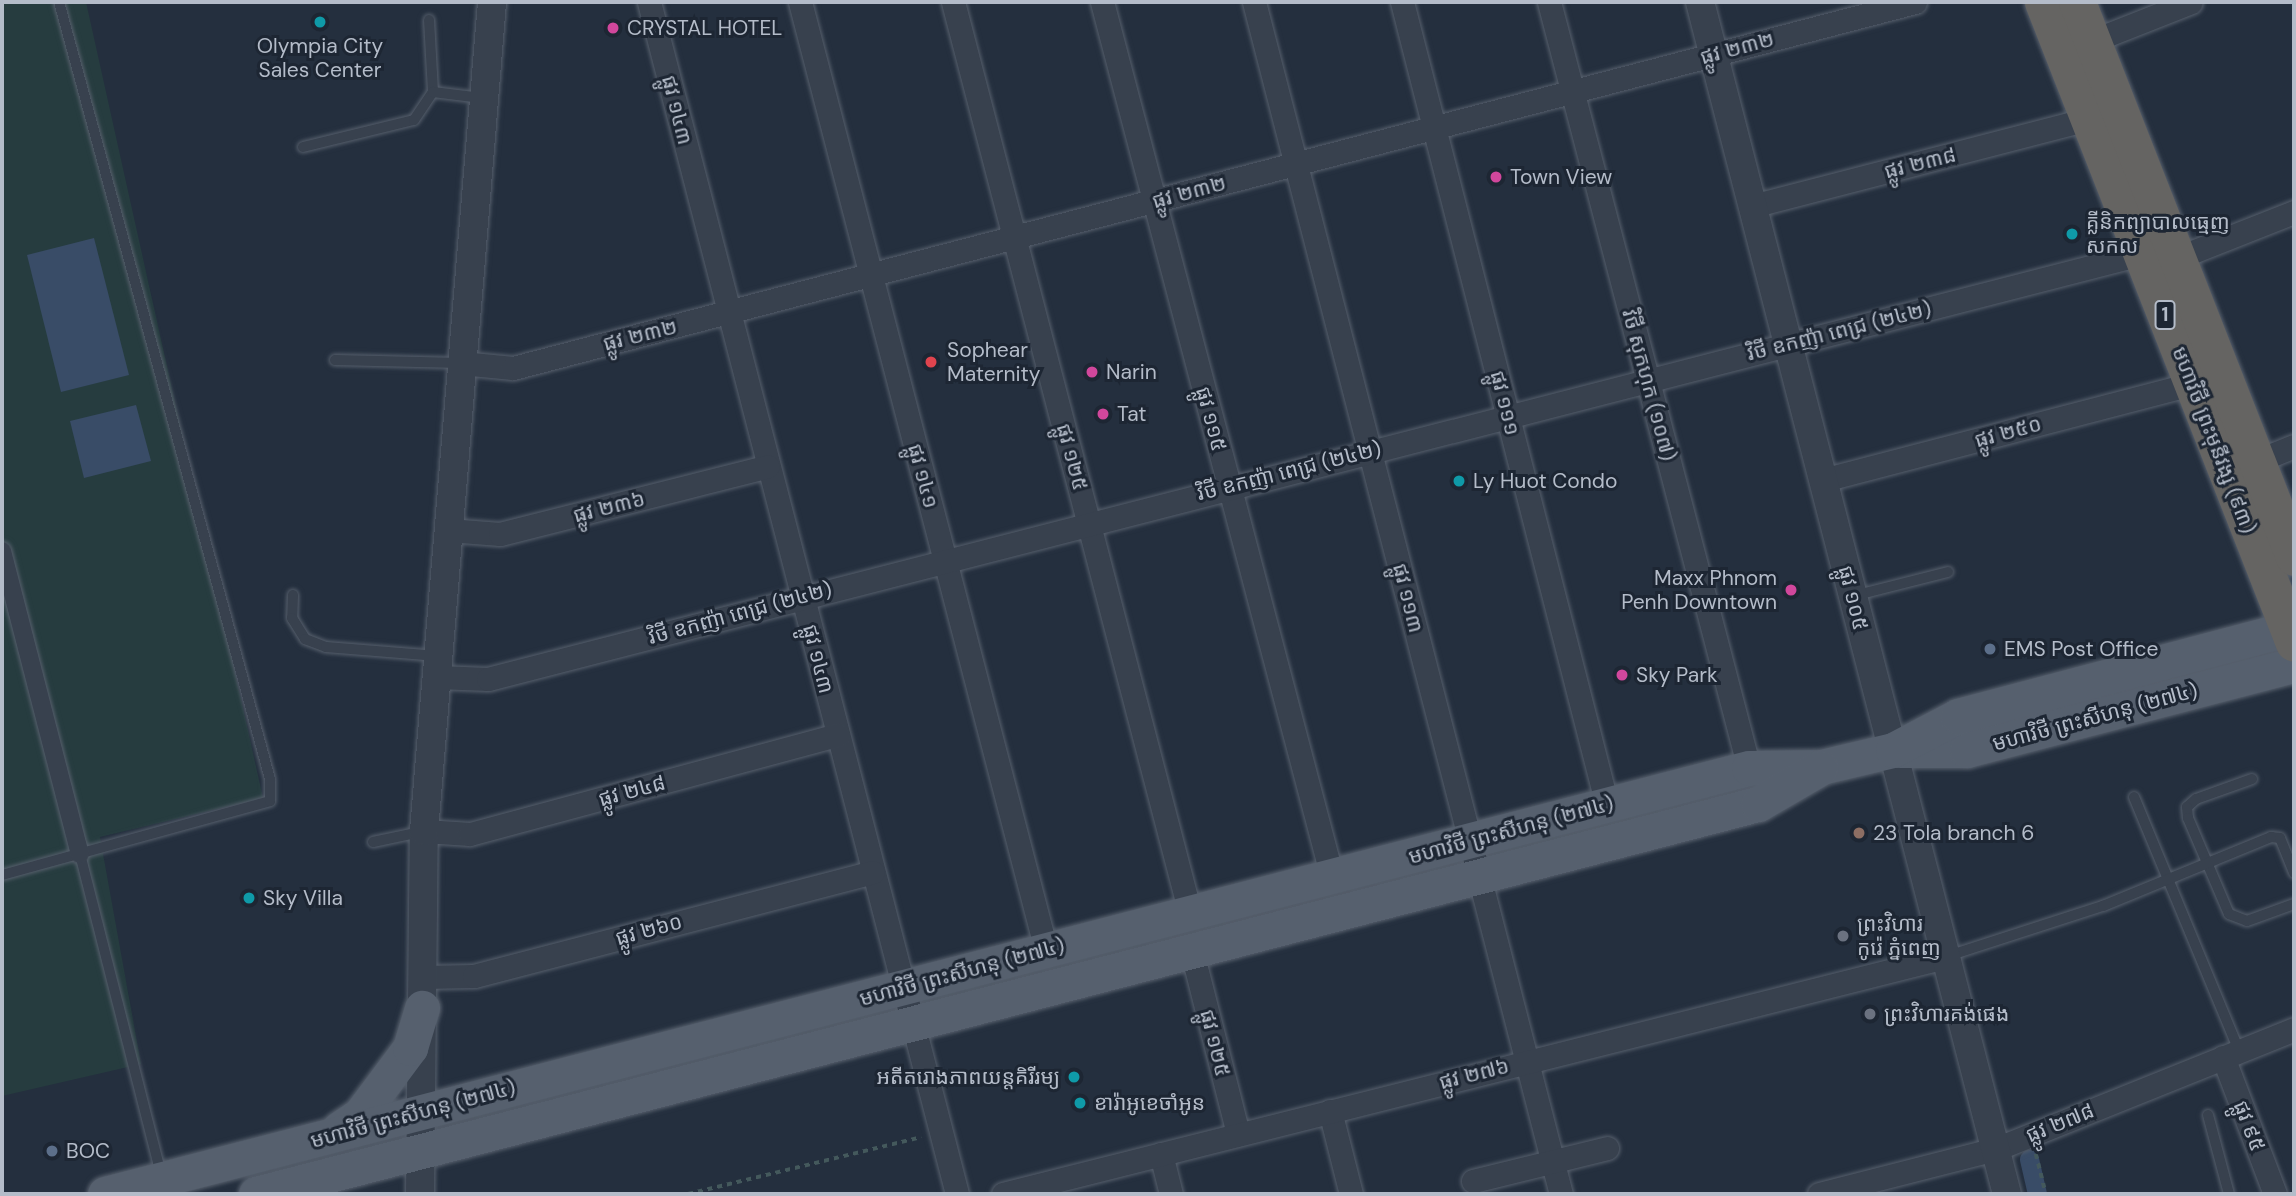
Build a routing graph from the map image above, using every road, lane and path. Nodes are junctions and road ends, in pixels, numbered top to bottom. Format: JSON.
{"nodes":[{"id":1,"x":59,"y":2,"type":"edge"},
{"id":2,"x":474,"y":2,"type":"edge"},
{"id":3,"x":492,"y":2,"type":"edge"},
{"id":4,"x":649,"y":2,"type":"edge"},
{"id":5,"x":800,"y":2,"type":"edge"},
{"id":6,"x":953,"y":2,"type":"edge"},
{"id":7,"x":1102,"y":2,"type":"edge"},
{"id":8,"x":1254,"y":2,"type":"edge"},
{"id":9,"x":1402,"y":2,"type":"edge"},
{"id":10,"x":1549,"y":2,"type":"edge"},
{"id":11,"x":1700,"y":2,"type":"edge"},
{"id":12,"x":1915,"y":2,"type":"edge"},
{"id":13,"x":2043,"y":2,"type":"edge"},
{"id":14,"x":2077,"y":2,"type":"edge"},
{"id":15,"x":2191,"y":2,"type":"edge"},
{"id":16,"x":429,"y":20,"type":"dead end"},
{"id":17,"x":486,"y":38,"type":"junction"},
{"id":18,"x":2092,"y":41,"type":"junction"},
{"id":19,"x":1713,"y":55,"type":"junction"},
{"id":20,"x":433,"y":92,"type":"junction"},
{"id":21,"x":1572,"y":92,"type":"junction"},
{"id":22,"x":482,"y":98,"type":"junction"},
{"id":23,"x":2089,"y":120,"type":"junction"},
{"id":24,"x":1436,"y":128,"type":"junction"},
{"id":25,"x":303,"y":147,"type":"dead end"},
{"id":26,"x":1296,"y":164,"type":"junction"},
{"id":27,"x":1154,"y":201,"type":"junction"},
{"id":28,"x":1752,"y":206,"type":"junction"},
{"id":29,"x":2294,"y":212,"type":"edge"},
{"id":30,"x":1015,"y":238,"type":"junction"},
{"id":31,"x":2141,"y":254,"type":"junction"},
{"id":32,"x":2177,"y":258,"type":"junction"},
{"id":33,"x":870,"y":276,"type":"junction"},
{"id":34,"x":729,"y":313,"type":"junction"},
{"id":35,"x":1788,"y":344,"type":"junction"},
{"id":36,"x":335,"y":360,"type":"dead end"},
{"id":37,"x":461,"y":363,"type":"junction"},
{"id":38,"x":1648,"y":380,"type":"junction"},
{"id":39,"x":2192,"y":384,"type":"junction"},
{"id":40,"x":1508,"y":415,"type":"junction"},
{"id":41,"x":2294,"y":446,"type":"edge"},
{"id":42,"x":1370,"y":451,"type":"junction"},
{"id":43,"x":2257,"y":461,"type":"junction"},
{"id":44,"x":768,"y":466,"type":"junction"},
{"id":45,"x":1823,"y":480,"type":"junction"},
{"id":46,"x":1228,"y":487,"type":"junction"},
{"id":47,"x":1089,"y":523,"type":"junction"},
{"id":48,"x":448,"y":530,"type":"junction"},
{"id":49,"x":2290,"y":536,"type":"edge"},
{"id":50,"x":2,"y":551,"type":"edge"},
{"id":51,"x":944,"y":560,"type":"junction"},
{"id":52,"x":1948,"y":572,"type":"dead end"},
{"id":53,"x":293,"y":595,"type":"dead end"},
{"id":54,"x":1853,"y":596,"type":"junction"},
{"id":55,"x":802,"y":597,"type":"junction"},
{"id":56,"x":2292,"y":633,"type":"edge"},
{"id":57,"x":438,"y":666,"type":"junction"},
{"id":58,"x":2294,"y":666,"type":"edge"},
{"id":59,"x":838,"y":735,"type":"junction"},
{"id":60,"x":1893,"y":750,"type":"junction"},
{"id":61,"x":1821,"y":767,"type":"junction"},
{"id":62,"x":1749,"y":768,"type":"junction"},
{"id":63,"x":2252,"y":779,"type":"dead end"},
{"id":64,"x":2134,"y":797,"type":"dead end"},
{"id":65,"x":1607,"y":805,"type":"junction"},
{"id":66,"x":424,"y":831,"type":"junction"},
{"id":67,"x":1470,"y":841,"type":"junction"},
{"id":68,"x":373,"y":842,"type":"dead end"},
{"id":69,"x":80,"y":854,"type":"junction"},
{"id":70,"x":2204,"y":864,"type":"junction"},
{"id":71,"x":873,"y":872,"type":"junction"},
{"id":72,"x":2294,"y":873,"type":"edge"},
{"id":73,"x":2,"y":875,"type":"edge"},
{"id":74,"x":1332,"y":877,"type":"junction"},
{"id":75,"x":1480,"y":877,"type":"junction"},
{"id":76,"x":2168,"y":879,"type":"junction"},
{"id":77,"x":2294,"y":904,"type":"edge"},
{"id":78,"x":1191,"y":913,"type":"junction"},
{"id":79,"x":1046,"y":950,"type":"junction"},
{"id":80,"x":1192,"y":952,"type":"junction"},
{"id":81,"x":1945,"y":957,"type":"junction"},
{"id":82,"x":903,"y":988,"type":"junction"},
{"id":83,"x":422,"y":992,"type":"junction"},
{"id":84,"x":913,"y":1025,"type":"junction"},
{"id":85,"x":2294,"y":1029,"type":"edge"},
{"id":86,"x":2231,"y":1054,"type":"junction"},
{"id":87,"x":1527,"y":1060,"type":"junction"},
{"id":88,"x":421,"y":1111,"type":"junction"},
{"id":89,"x":1330,"y":1111,"type":"junction"},
{"id":90,"x":2208,"y":1115,"type":"dead end"},
{"id":91,"x":940,"y":1132,"type":"junction"},
{"id":92,"x":1238,"y":1134,"type":"junction"},
{"id":93,"x":2032,"y":1135,"type":"junction"},
{"id":94,"x":329,"y":1136,"type":"junction"},
{"id":95,"x":1607,"y":1148,"type":"dead end"},
{"id":96,"x":1996,"y":1149,"type":"junction"},
{"id":97,"x":420,"y":1152,"type":"junction"},
{"id":98,"x":1161,"y":1154,"type":"junction"},
{"id":99,"x":1553,"y":1161,"type":"junction"},
{"id":100,"x":1473,"y":1181,"type":"dead end"},
{"id":101,"x":164,"y":1187,"type":"edge"},
{"id":102,"x":105,"y":1194,"type":"edge"},
{"id":103,"x":256,"y":1194,"type":"edge"},
{"id":104,"x":420,"y":1194,"type":"edge"},
{"id":105,"x":688,"y":1194,"type":"edge"},
{"id":106,"x":957,"y":1194,"type":"edge"},
{"id":107,"x":1003,"y":1194,"type":"edge"},
{"id":108,"x":1171,"y":1194,"type":"edge"},
{"id":109,"x":1350,"y":1194,"type":"edge"},
{"id":110,"x":1561,"y":1194,"type":"edge"},
{"id":111,"x":1819,"y":1194,"type":"edge"},
{"id":112,"x":2007,"y":1194,"type":"edge"},
{"id":113,"x":2046,"y":1194,"type":"edge"},
{"id":114,"x":2229,"y":1194,"type":"edge"},
{"id":115,"x":2275,"y":1194,"type":"edge"}],
"edges":[{"from":1,"to":69,"type":"lane"},
{"from":2,"to":17,"type":"street"},
{"from":3,"to":17,"type":"street"},
{"from":4,"to":34,"type":"street","name":"ផ្លូវ ១៤៣"},
{"from":5,"to":33,"type":"street","name":"ផ្លូវ ១៤១"},
{"from":6,"to":30,"type":"street","name":"ផ្លូវ ១២៥"},
{"from":7,"to":27,"type":"street","name":"ផ្លូវ ១១៥"},
{"from":8,"to":26,"type":"street","name":"ផ្លូវ ១១៣"},
{"from":9,"to":24,"type":"street","name":"ផ្លូវ ១១១"},
{"from":10,"to":21,"type":"street","name":"វិថី សុកហុក (១០៧)"},
{"from":11,"to":19,"type":"street","name":"ផ្លូវ ១០៥"},
{"from":12,"to":19,"type":"street","name":"ផ្លូវ ២៣២"},
{"from":13,"to":23,"type":"highway","name":"មហាវិថី ព្រះមុនីវង្ស (៩៣)","number":"1"},
{"from":14,"to":18,"type":"highway","name":"មហាវិថី ព្រះមុនីវង្ស (៩៣)","number":"1"},
{"from":15,"to":18,"type":"street"},
{"from":16,"to":20,"type":"lane"},
{"from":17,"to":22,"type":"street"},
{"from":18,"to":32,"type":"highway","name":"មហាវិថី ព្រះមុនីវង្ស (៩៣)","number":"1"},
{"from":19,"to":21,"type":"street","name":"ផ្លូវ ២៣២"},
{"from":19,"to":28,"type":"street","name":"ផ្លូវ ១០៥"},
{"from":20,"to":22,"type":"lane"},
{"from":20,"to":25,"type":"lane"},
{"from":21,"to":24,"type":"street","name":"ផ្លូវ ២៣២"},
{"from":21,"to":38,"type":"street","name":"វិថី សុកហុក (១០៧)"},
{"from":22,"to":37,"type":"street"},
{"from":23,"to":28,"type":"street","name":"ផ្លូវ ២៣៨"},
{"from":23,"to":31,"type":"highway","name":"មហាវិថី ព្រះមុនីវង្ស (៩៣)","number":"1"},
{"from":24,"to":26,"type":"street","name":"ផ្លូវ ២៣២"},
{"from":24,"to":40,"type":"street","name":"ផ្លូវ ១១១"},
{"from":26,"to":27,"type":"street","name":"ផ្លូវ ២៣២"},
{"from":26,"to":42,"type":"street","name":"ផ្លូវ ១១៣"},
{"from":27,"to":30,"type":"street","name":"ផ្លូវ ២៣២"},
{"from":27,"to":46,"type":"street","name":"ផ្លូវ ១១៥"},
{"from":28,"to":35,"type":"street","name":"ផ្លូវ ១០៥"},
{"from":29,"to":32,"type":"street"},
{"from":30,"to":33,"type":"street","name":"ផ្លូវ ២៣២"},
{"from":30,"to":47,"type":"street","name":"ផ្លូវ ១២៥"},
{"from":31,"to":35,"type":"street","name":"វិថី ឧកញ៉ា ពេជ្រ (២៤២)"},
{"from":31,"to":39,"type":"highway","name":"មហាវិថី ព្រះមុនីវង្ស (៩៣)","number":"1"},
{"from":32,"to":43,"type":"highway","name":"មហាវិថី ព្រះមុនីវង្ស (៩៣)","number":"1"},
{"from":33,"to":34,"type":"street","name":"ផ្លូវ ២៣២"},
{"from":33,"to":51,"type":"street","name":"ផ្លូវ ១៤១"},
{"from":34,"to":37,"type":"street","name":"ផ្លូវ ២៣២"},
{"from":34,"to":44,"type":"street","name":"ផ្លូវ ១៤៣"},
{"from":35,"to":38,"type":"street","name":"វិថី ឧកញ៉ា ពេជ្រ (២៤២)"},
{"from":35,"to":45,"type":"street","name":"ផ្លូវ ១០៥"},
{"from":36,"to":37,"type":"lane"},
{"from":37,"to":48,"type":"street"},
{"from":38,"to":40,"type":"street","name":"វិថី ឧកញ៉ា ពេជ្រ (២៤២)"},
{"from":38,"to":62,"type":"street","name":"វិថី សុកហុក (១០៧)"},
{"from":39,"to":45,"type":"street","name":"ផ្លូវ ២៥០"},
{"from":39,"to":56,"type":"highway","name":"មហាវិថី ព្រះមុនីវង្ស (៩៣)","number":"1"},
{"from":40,"to":42,"type":"street","name":"វិថី ឧកញ៉ា ពេជ្រ (២៤២)"},
{"from":40,"to":65,"type":"street","name":"ផ្លូវ ១១១"},
{"from":41,"to":43,"type":"street"},
{"from":42,"to":46,"type":"street","name":"វិថី ឧកញ៉ា ពេជ្រ (២៤២)"},
{"from":42,"to":67,"type":"street","name":"ផ្លូវ ១១៣"},
{"from":43,"to":49,"type":"highway","name":"មហាវិថី ព្រះមុនីវង្ស (៩៣)","number":"1"},
{"from":44,"to":48,"type":"street","name":"ផ្លូវ ២៣៦"},
{"from":44,"to":55,"type":"street","name":"ផ្លូវ ១៤៣"},
{"from":45,"to":54,"type":"street","name":"ផ្លូវ ១០៥"},
{"from":46,"to":47,"type":"street","name":"វិថី ឧកញ៉ា ពេជ្រ (២៤២)"},
{"from":46,"to":74,"type":"street","name":"ផ្លូវ ១១៥"},
{"from":47,"to":51,"type":"street","name":"វិថី ឧកញ៉ា ពេជ្រ (២៤២)"},
{"from":47,"to":78,"type":"street","name":"ផ្លូវ ១២៥"},
{"from":48,"to":57,"type":"street"},
{"from":50,"to":69,"type":"street"},
{"from":51,"to":55,"type":"street","name":"វិថី ឧកញ៉ា ពេជ្រ (២៤២)"},
{"from":51,"to":79,"type":"street","name":"ផ្លូវ ១៤១"},
{"from":52,"to":54,"type":"lane"},
{"from":53,"to":57,"type":"lane"},
{"from":54,"to":60,"type":"street","name":"ផ្លូវ ១០៥"},
{"from":55,"to":57,"type":"street","name":"វិថី ឧកញ៉ា ពេជ្រ (២៤២)"},
{"from":55,"to":59,"type":"street","name":"ផ្លូវ ១៤៣"},
{"from":56,"to":60,"type":"main road","name":"មហាវិថី ព្រះសីហនុ (២៧៤)"},
{"from":57,"to":66,"type":"street"},
{"from":58,"to":60,"type":"main road","name":"មហាវិថី ព្រះសីហនុ (២៧៤)"},
{"from":59,"to":66,"type":"street","name":"ផ្លូវ ២៤៨"},
{"from":59,"to":71,"type":"street","name":"ផ្លូវ ១៤៣"},
{"from":60,"to":61,"type":"main road","name":"មហាវិថី ព្រះសីហនុ (២៧៤)"},
{"from":60,"to":81,"type":"street","name":"ផ្លូវ ១០៥"},
{"from":61,"to":62,"type":"main road","name":"មហាវិថី ព្រះសីហនុ (២៧៤)"},
{"from":61,"to":75,"type":"main road","name":"មហាវិថី ព្រះសីហនុ (២៧៤)"},
{"from":62,"to":65,"type":"main road","name":"មហាវិថី ព្រះសីហនុ (២៧៤)"},
{"from":63,"to":70,"type":"lane"},
{"from":64,"to":76,"type":"lane"},
{"from":65,"to":67,"type":"main road","name":"មហាវិថី ព្រះសីហនុ (២៧៤)"},
{"from":66,"to":68,"type":"lane"},
{"from":66,"to":83,"type":"street"},
{"from":67,"to":74,"type":"main road","name":"មហាវិថី ព្រះសីហនុ (២៧៤)"},
{"from":67,"to":75,"type":"street","name":"ផ្លូវ ១១៣"},
{"from":69,"to":73,"type":"lane"},
{"from":69,"to":101,"type":"lane"},
{"from":70,"to":72,"type":"lane"},
{"from":70,"to":76,"type":"lane"},
{"from":70,"to":77,"type":"lane"},
{"from":71,"to":82,"type":"street","name":"ផ្លូវ ១៤៣"},
{"from":71,"to":83,"type":"street","name":"ផ្លូវ ២៦០"},
{"from":74,"to":78,"type":"main road","name":"មហាវិថី ព្រះសីហនុ (២៧៤)"},
{"from":75,"to":80,"type":"main road","name":"មហាវិថី ព្រះសីហនុ (២៧៤)"},
{"from":75,"to":87,"type":"street","name":"ផ្លូវ ១១៣"},
{"from":76,"to":81,"type":"lane"},
{"from":76,"to":86,"type":"lane"},
{"from":78,"to":79,"type":"main road","name":"មហាវិថី ព្រះសីហនុ (២៧៤)"},
{"from":79,"to":82,"type":"main road","name":"មហាវិថី ព្រះសីហនុ (២៧៤)"},
{"from":80,"to":84,"type":"main road","name":"មហាវិថី ព្រះសីហនុ (២៧៤)"},
{"from":80,"to":92,"type":"street","name":"ផ្លូវ ១២៥"},
{"from":81,"to":87,"type":"street","name":"ផ្លូវ ២៧៦"},
{"from":81,"to":96,"type":"street","name":"ផ្លូវ ១០៥"},
{"from":82,"to":84,"type":"street","name":"ផ្លូវ ១៤៣"},
{"from":82,"to":88,"type":"main road","name":"មហាវិថី ព្រះសីហនុ (២៧៤)"},
{"from":83,"to":88,"type":"street"},
{"from":83,"to":94,"type":"main road"},
{"from":84,"to":91,"type":"street","name":"ផ្លូវ ១៤៣"},
{"from":84,"to":97,"type":"main road","name":"មហាវិថី ព្រះសីហនុ (២៧៤)"},
{"from":85,"to":86,"type":"street","name":"ផ្លូវ ២៧៨"},
{"from":86,"to":93,"type":"street","name":"ផ្លូវ ២៧៨"},
{"from":86,"to":115,"type":"street","name":"ផ្លូវ ៩៥"},
{"from":87,"to":89,"type":"street","name":"ផ្លូវ ២៧៦"},
{"from":87,"to":99,"type":"street","name":"ផ្លូវ ១១៣"},
{"from":88,"to":94,"type":"main road","name":"មហាវិថី ព្រះសីហនុ (២៧៤)"},
{"from":88,"to":97,"type":"street"},
{"from":89,"to":92,"type":"street","name":"ផ្លូវ ២៧៦"},
{"from":89,"to":109,"type":"street"},
{"from":90,"to":114,"type":"lane"},
{"from":91,"to":105,"type":"path"},
{"from":91,"to":106,"type":"street","name":"ផ្លូវ ១៤៣"},
{"from":92,"to":98,"type":"street","name":"ផ្លូវ ២៧៦"},
{"from":93,"to":96,"type":"street","name":"ផ្លូវ ២៧៨"},
{"from":93,"to":113,"type":"path"},
{"from":94,"to":101,"type":"main road","name":"មហាវិថី ព្រះសីហនុ (២៧៤)"},
{"from":95,"to":99,"type":"street"},
{"from":96,"to":111,"type":"street","name":"ផ្លូវ ២៧៨"},
{"from":96,"to":112,"type":"street","name":"ផ្លូវ ១០៥"},
{"from":97,"to":103,"type":"main road","name":"មហាវិថី ព្រះសីហនុ (២៧៤)"},
{"from":97,"to":104,"type":"street"},
{"from":98,"to":107,"type":"street","name":"ផ្លូវ ២៧៦"},
{"from":98,"to":108,"type":"street"},
{"from":99,"to":100,"type":"street"},
{"from":99,"to":110,"type":"street","name":"ផ្លូវ ១១៣"},
{"from":101,"to":102,"type":"main road","name":"មហាវិថី ព្រះសីហនុ (២៧៤)"}]}
